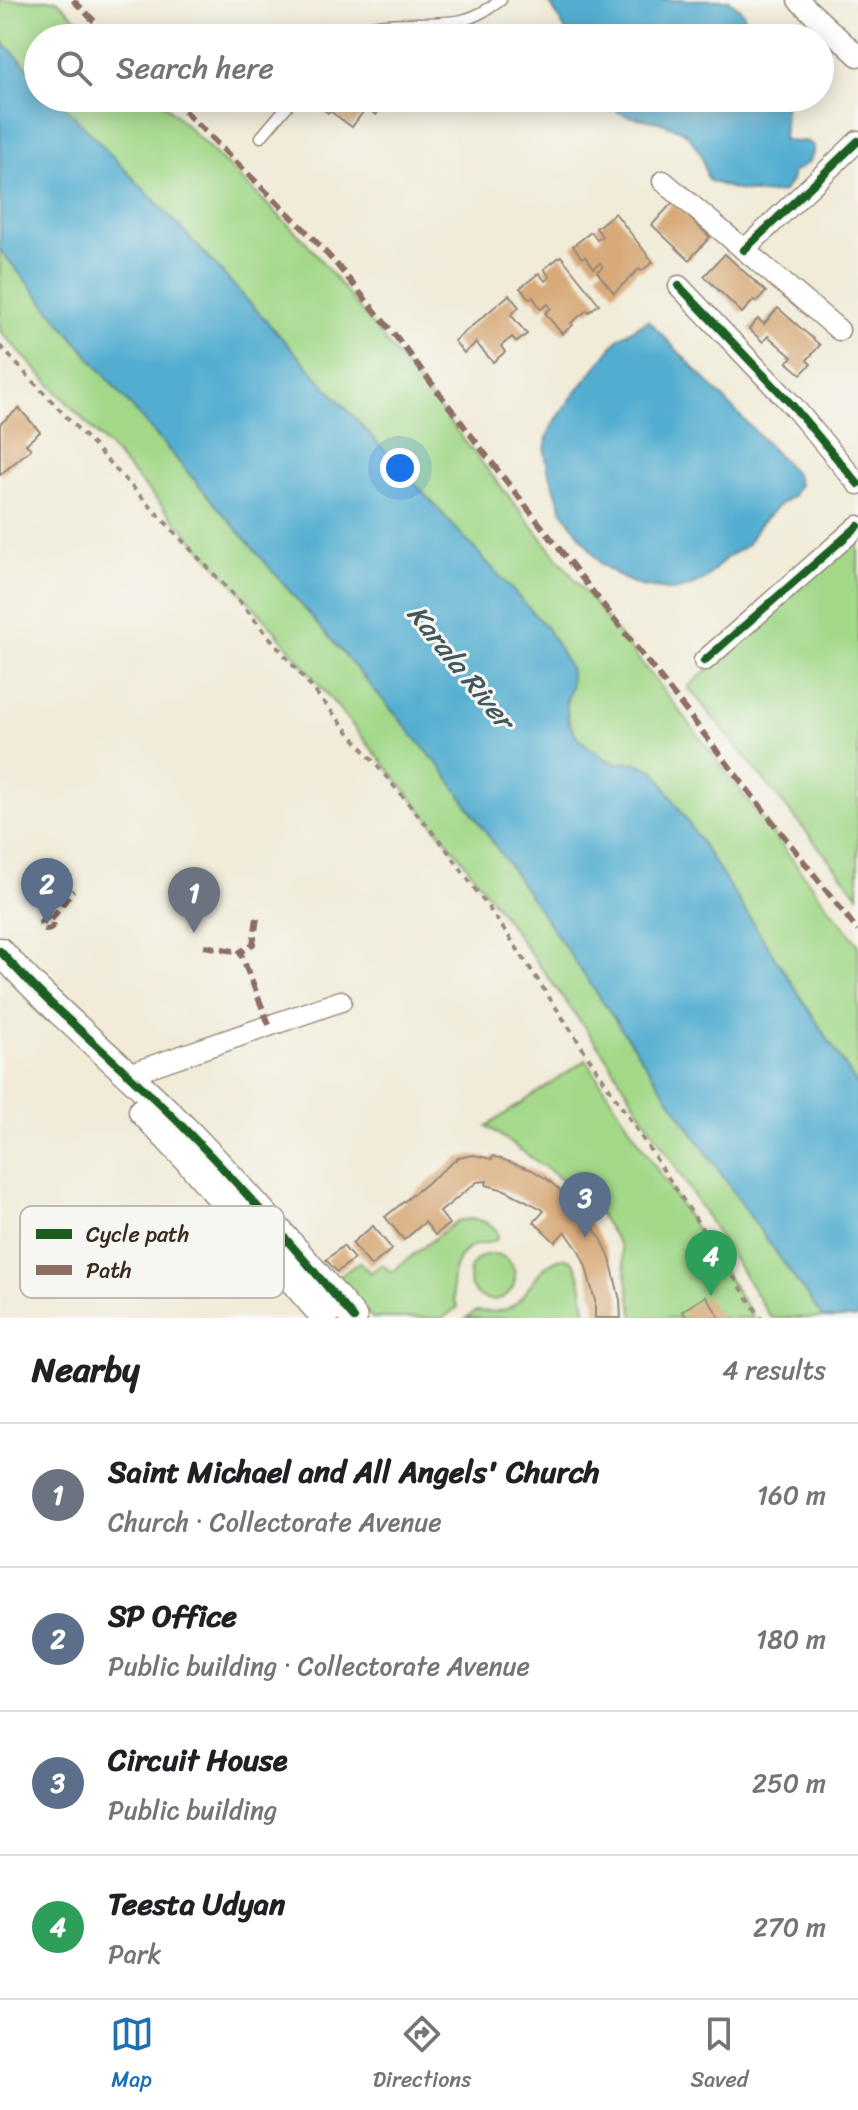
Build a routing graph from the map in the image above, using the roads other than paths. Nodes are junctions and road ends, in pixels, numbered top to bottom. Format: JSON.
{"nodes":[{"id":1,"x":501,"y":0,"type":"edge"},
{"id":2,"x":798,"y":0,"type":"edge"},
{"id":3,"x":392,"y":24,"type":"edge"},
{"id":4,"x":824,"y":24,"type":"edge"},
{"id":5,"x":834,"y":34,"type":"edge"},
{"id":6,"x":858,"y":56,"type":"edge"},
{"id":7,"x":282,"y":112,"type":"edge"},
{"id":8,"x":261,"y":137,"type":"dead end"},
{"id":9,"x":858,"y":141,"type":"edge"},
{"id":10,"x":663,"y":181,"type":"dead end"},
{"id":11,"x":744,"y":250,"type":"junction"},
{"id":12,"x":679,"y":286,"type":"dead end"},
{"id":13,"x":839,"y":330,"type":"dead end"},
{"id":14,"x":858,"y":484,"type":"edge"},
{"id":15,"x":858,"y":526,"type":"edge"},
{"id":16,"x":704,"y":661,"type":"dead end"},
{"id":17,"x":0,"y":951,"type":"edge"},
{"id":18,"x":0,"y":969,"type":"edge"},
{"id":19,"x":36,"y":998,"type":"junction"},
{"id":20,"x":341,"y":1001,"type":"dead end"},
{"id":21,"x":121,"y":1077,"type":"junction"},
{"id":22,"x":228,"y":1206,"type":"edge"},
{"id":23,"x":257,"y":1206,"type":"edge"},
{"id":24,"x":284,"y":1238,"type":"edge"},
{"id":25,"x":284,"y":1271,"type":"edge"},
{"id":26,"x":325,"y":1318,"type":"edge"},
{"id":27,"x":354,"y":1318,"type":"edge"}],
"edges":[{"from":1,"to":3,"type":"lane"},
{"from":2,"to":4,"type":"street"},
{"from":5,"to":6,"type":"street"},
{"from":7,"to":8,"type":"lane"},
{"from":9,"to":11,"type":"street"},
{"from":10,"to":11,"type":"street"},
{"from":11,"to":13,"type":"street"},
{"from":12,"to":14,"type":"street"},
{"from":15,"to":16,"type":"street"},
{"from":17,"to":19,"type":"street"},
{"from":18,"to":19,"type":"street"},
{"from":19,"to":21,"type":"street"},
{"from":20,"to":21,"type":"street"},
{"from":21,"to":22,"type":"street"},
{"from":21,"to":23,"type":"street"},
{"from":24,"to":27,"type":"street"},
{"from":25,"to":26,"type":"street"}]}
